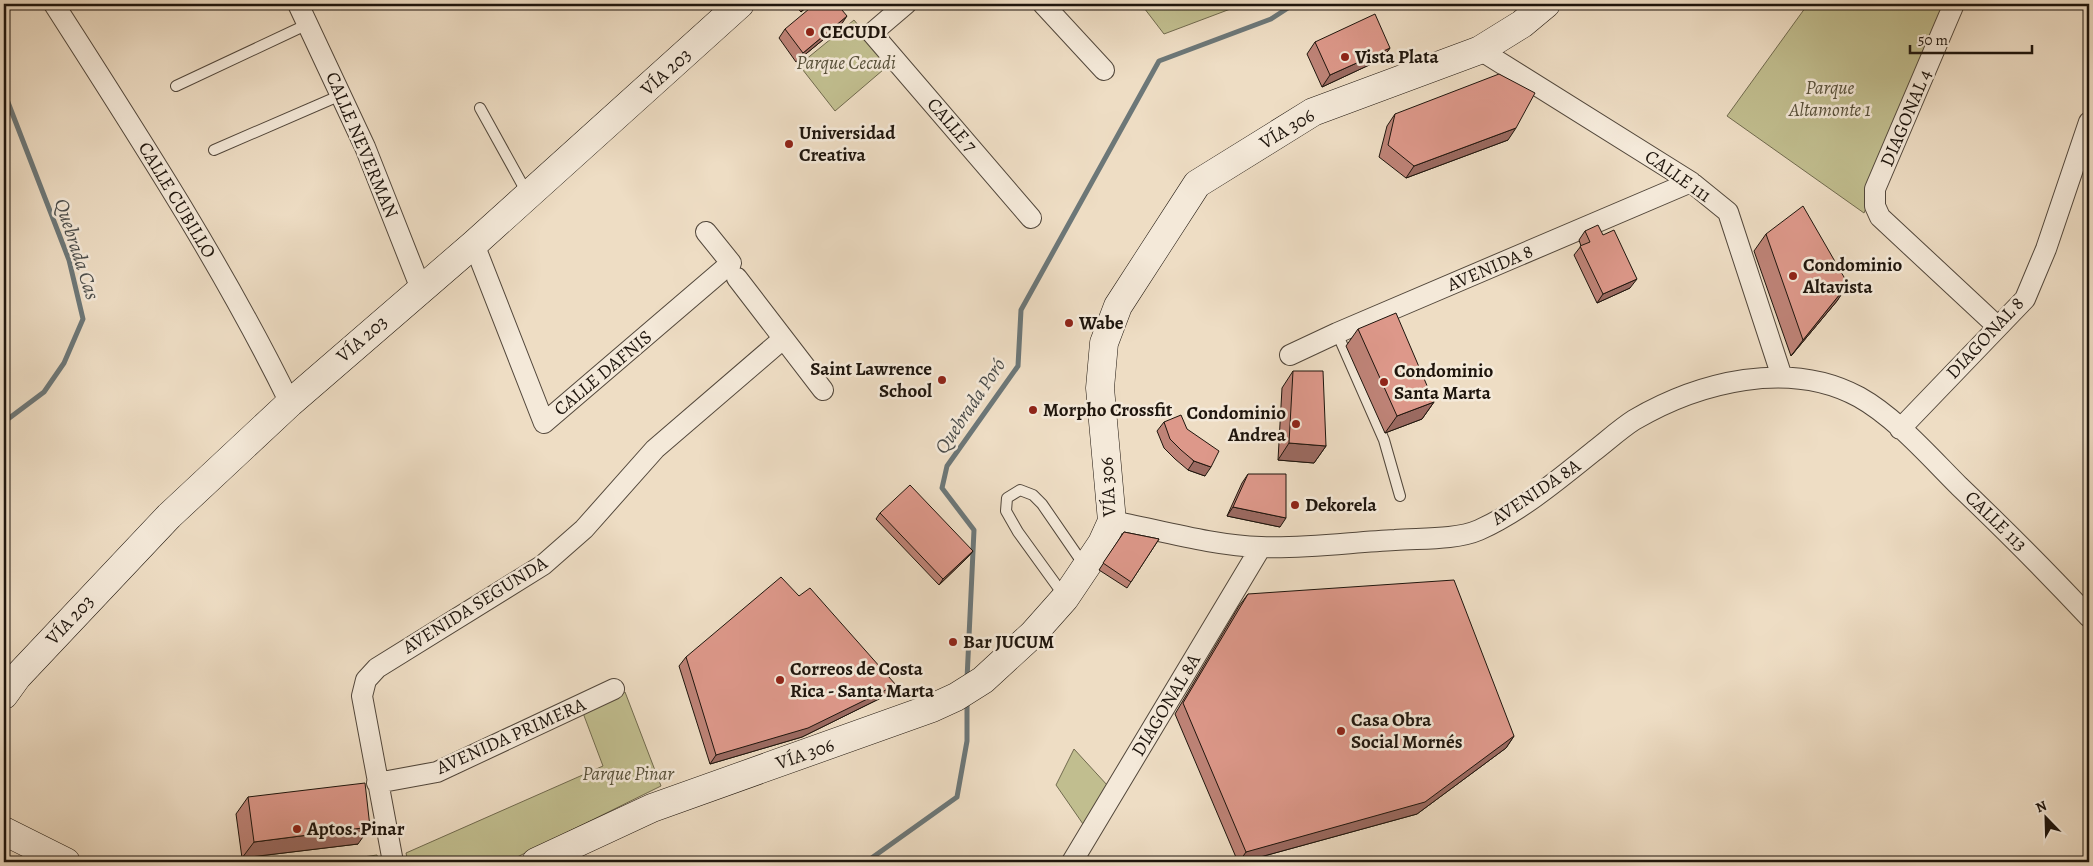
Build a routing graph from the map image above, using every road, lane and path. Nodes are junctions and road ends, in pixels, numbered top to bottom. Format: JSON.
{"nodes":[{"id":1,"x":54,"y":4,"type":"edge"},
{"id":2,"x":298,"y":4,"type":"edge"},
{"id":3,"x":740,"y":4,"type":"edge"},
{"id":4,"x":906,"y":4,"type":"edge"},
{"id":5,"x":1043,"y":4,"type":"edge"},
{"id":6,"x":1546,"y":4,"type":"edge"},
{"id":7,"x":1954,"y":4,"type":"edge"},
{"id":8,"x":308,"y":24,"type":"junction"},
{"id":9,"x":1480,"y":50,"type":"junction"},
{"id":10,"x":1104,"y":70,"type":"dead end"},
{"id":11,"x":176,"y":86,"type":"dead end"},
{"id":12,"x":341,"y":95,"type":"junction"},
{"id":13,"x":480,"y":108,"type":"dead end"},
{"id":14,"x":2089,"y":122,"type":"edge"},
{"id":15,"x":214,"y":150,"type":"dead end"},
{"id":16,"x":1691,"y":182,"type":"junction"},
{"id":17,"x":527,"y":194,"type":"junction"},
{"id":18,"x":1032,"y":218,"type":"dead end"},
{"id":19,"x":706,"y":232,"type":"dead end"},
{"id":20,"x":474,"y":244,"type":"junction"},
{"id":21,"x":737,"y":278,"type":"dead end"},
{"id":22,"x":421,"y":289,"type":"junction"},
{"id":23,"x":1997,"y":326,"type":"junction"},
{"id":24,"x":1337,"y":333,"type":"junction"},
{"id":25,"x":783,"y":339,"type":"junction"},
{"id":26,"x":1290,"y":355,"type":"dead end"},
{"id":27,"x":1782,"y":377,"type":"junction"},
{"id":28,"x":823,"y":390,"type":"dead end"},
{"id":29,"x":290,"y":403,"type":"junction"},
{"id":30,"x":1900,"y":429,"type":"junction"},
{"id":31,"x":1400,"y":496,"type":"dead end"},
{"id":32,"x":1112,"y":520,"type":"junction"},
{"id":33,"x":1261,"y":548,"type":"junction"},
{"id":34,"x":1086,"y":568,"type":"junction"},
{"id":35,"x":1065,"y":598,"type":"junction"},
{"id":36,"x":2089,"y":617,"type":"edge"},
{"id":37,"x":614,"y":689,"type":"dead end"},
{"id":38,"x":4,"y":695,"type":"edge"},
{"id":39,"x":377,"y":783,"type":"junction"},
{"id":40,"x":4,"y":831,"type":"edge"},
{"id":41,"x":66,"y":862,"type":"edge"},
{"id":42,"x":393,"y":862,"type":"edge"},
{"id":43,"x":536,"y":862,"type":"edge"},
{"id":44,"x":1072,"y":862,"type":"edge"}],
"edges":[{"from":1,"to":29,"type":"street","name":"CALLE CUBILLO"},
{"from":2,"to":8,"type":"street","name":"CALLE NEVERMAN"},
{"from":3,"to":17,"type":"street","name":"VÍA 203"},
{"from":4,"to":18,"type":"street","name":"CALLE 7"},
{"from":5,"to":10,"type":"street"},
{"from":6,"to":9,"type":"street","name":"VÍA 306"},
{"from":7,"to":23,"type":"street","name":"DIAGONAL 4"},
{"from":8,"to":11,"type":"lane"},
{"from":8,"to":12,"type":"street","name":"CALLE NEVERMAN"},
{"from":9,"to":16,"type":"street","name":"CALLE 111"},
{"from":9,"to":32,"type":"street","name":"VÍA 306"},
{"from":12,"to":15,"type":"lane"},
{"from":12,"to":22,"type":"street","name":"CALLE NEVERMAN"},
{"from":13,"to":17,"type":"lane"},
{"from":14,"to":23,"type":"street","name":"DIAGONAL 8"},
{"from":16,"to":24,"type":"street","name":"AVENIDA 8"},
{"from":16,"to":27,"type":"street","name":"CALLE 111"},
{"from":17,"to":20,"type":"street","name":"VÍA 203"},
{"from":19,"to":20,"type":"street","name":"CALLE DAFNIS"},
{"from":20,"to":22,"type":"street","name":"VÍA 203"},
{"from":21,"to":25,"type":"street"},
{"from":22,"to":29,"type":"street","name":"VÍA 203"},
{"from":23,"to":30,"type":"street","name":"DIAGONAL 8"},
{"from":24,"to":26,"type":"street","name":"AVENIDA 8"},
{"from":24,"to":31,"type":"lane"},
{"from":25,"to":28,"type":"street"},
{"from":25,"to":39,"type":"street","name":"AVENIDA SEGUNDA"},
{"from":27,"to":30,"type":"street","name":"AVENIDA 8A"},
{"from":27,"to":33,"type":"street","name":"AVENIDA 8A"},
{"from":29,"to":38,"type":"street","name":"VÍA 203"},
{"from":30,"to":36,"type":"street","name":"CALLE 113"},
{"from":32,"to":33,"type":"street","name":"AVENIDA 8A"},
{"from":32,"to":34,"type":"street","name":"VÍA 306"},
{"from":33,"to":44,"type":"street","name":"DIAGONAL 8A"},
{"from":34,"to":35,"type":"street","name":"VÍA 306"},
{"from":34,"to":35,"type":"lane"},
{"from":35,"to":43,"type":"street","name":"VÍA 306"},
{"from":37,"to":39,"type":"street","name":"AVENIDA PRIMERA"},
{"from":39,"to":42,"type":"street","name":"AVENIDA SEGUNDA"},
{"from":40,"to":41,"type":"street"}]}
